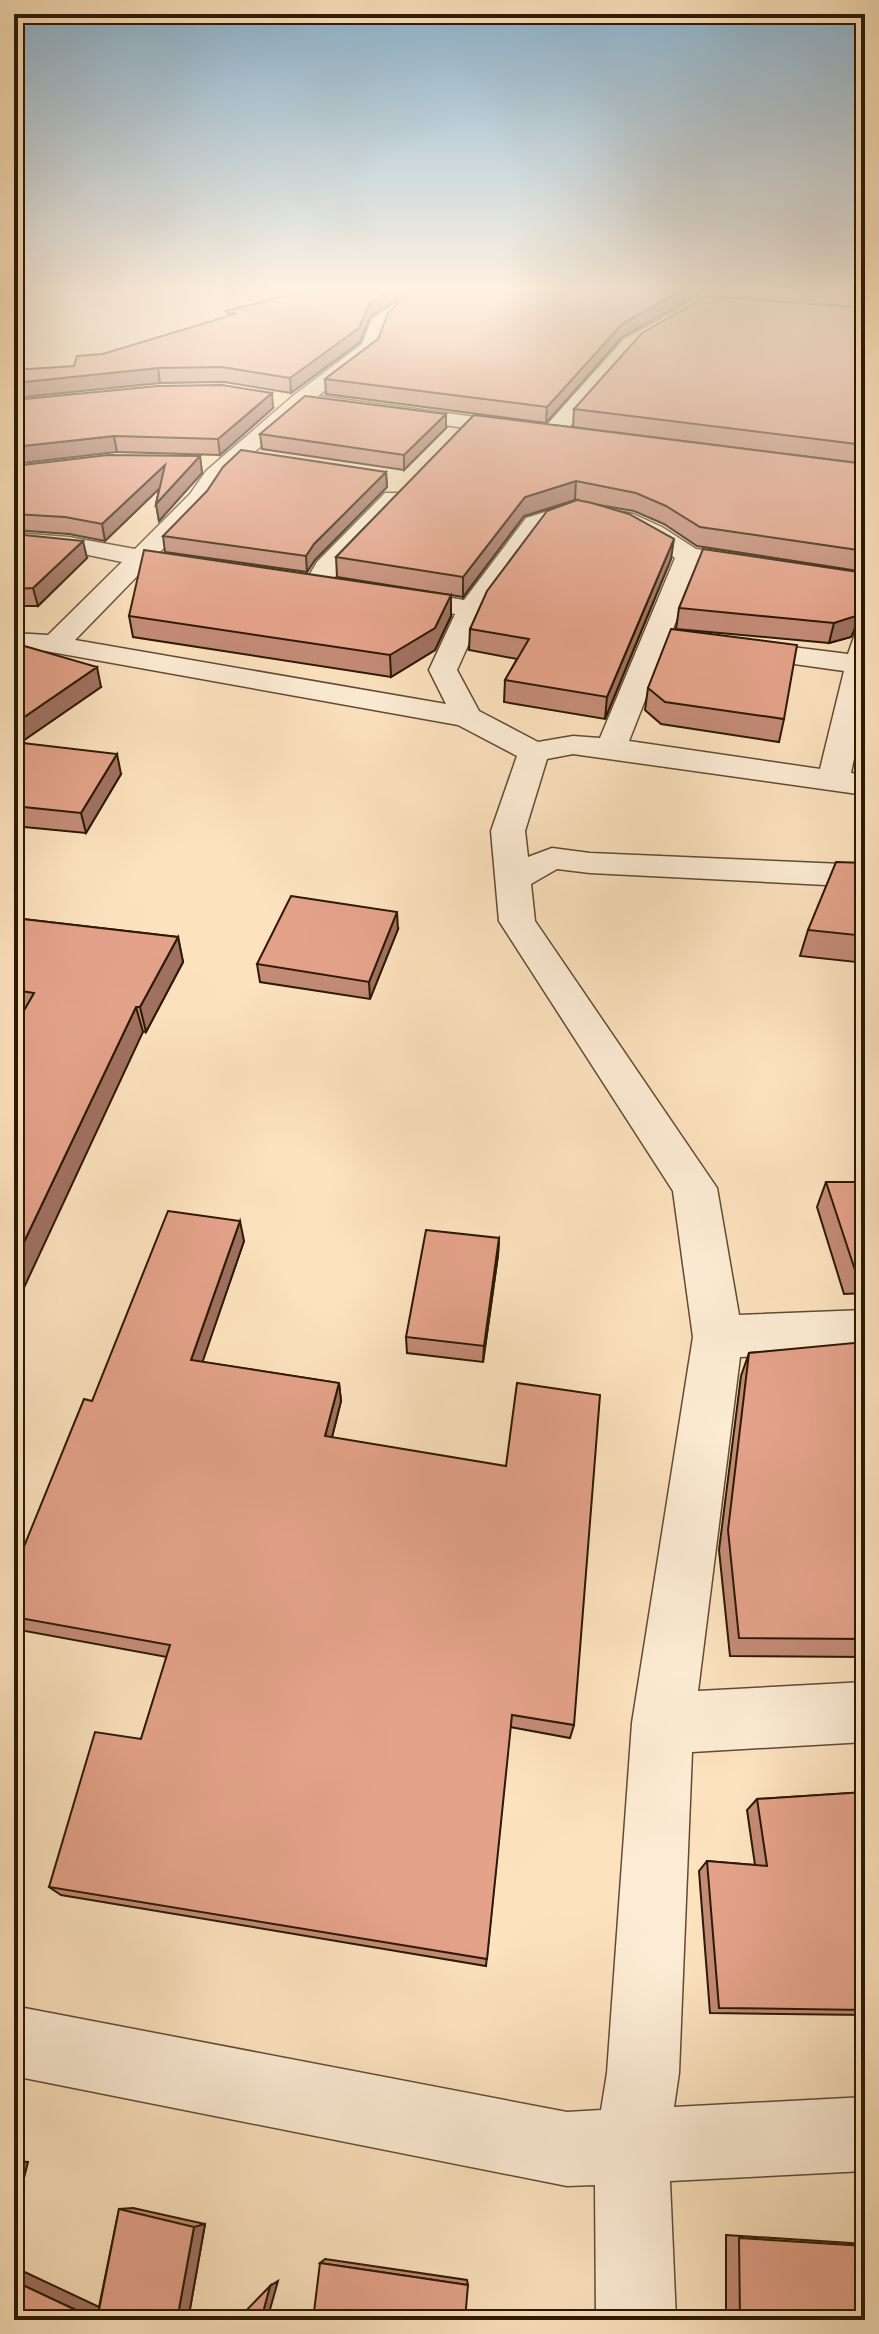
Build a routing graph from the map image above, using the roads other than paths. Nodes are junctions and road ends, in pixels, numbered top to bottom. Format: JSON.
{"nodes":[{"id":1,"x":303,"y":398,"type":"edge"},
{"id":2,"x":583,"y":398,"type":"edge"},
{"id":3,"x":267,"y":399,"type":"edge"},
{"id":4,"x":298,"y":402,"type":"junction"},
{"id":5,"x":468,"y":422,"type":"junction"},
{"id":6,"x":552,"y":433,"type":"junction"},
{"id":7,"x":583,"y":437,"type":"edge"},
{"id":8,"x":449,"y":442,"type":"edge"},
{"id":9,"x":232,"y":460,"type":"junction"},
{"id":10,"x":269,"y":460,"type":"edge"},
{"id":11,"x":200,"y":462,"type":"edge"},
{"id":12,"x":379,"y":476,"type":"edge"},
{"id":13,"x":14,"y":540,"type":"edge"},
{"id":14,"x":689,"y":556,"type":"junction"},
{"id":15,"x":140,"y":559,"type":"junction"},
{"id":16,"x":184,"y":565,"type":"edge"},
{"id":17,"x":287,"y":580,"type":"edge"},
{"id":18,"x":865,"y":582,"type":"edge"},
{"id":19,"x":317,"y":584,"type":"junction"},
{"id":20,"x":471,"y":609,"type":"junction"},
{"id":21,"x":656,"y":637,"type":"junction"},
{"id":22,"x":14,"y":641,"type":"edge"},
{"id":23,"x":54,"y":645,"type":"junction"},
{"id":24,"x":862,"y":652,"type":"edge"},
{"id":25,"x":467,"y":717,"type":"junction"},
{"id":26,"x":611,"y":748,"type":"junction"},
{"id":27,"x":534,"y":752,"type":"junction"},
{"id":28,"x":833,"y":780,"type":"junction"},
{"id":29,"x":865,"y":785,"type":"edge"},
{"id":30,"x":865,"y":876,"type":"edge"},
{"id":31,"x":513,"y":879,"type":"junction"},
{"id":32,"x":865,"y":1331,"type":"edge"},
{"id":33,"x":718,"y":1337,"type":"junction"},
{"id":34,"x":865,"y":1712,"type":"edge"},
{"id":35,"x":663,"y":1723,"type":"junction"},
{"id":36,"x":14,"y":2041,"type":"edge"},
{"id":37,"x":865,"y":2134,"type":"edge"},
{"id":38,"x":632,"y":2148,"type":"junction"},
{"id":39,"x":636,"y":2320,"type":"edge"}],
"edges":[{"from":1,"to":4,"type":"street"},
{"from":2,"to":6,"type":"street"},
{"from":3,"to":4,"type":"street"},
{"from":4,"to":5,"type":"street"},
{"from":4,"to":9,"type":"street"},
{"from":5,"to":6,"type":"street"},
{"from":5,"to":8,"type":"street"},
{"from":6,"to":7,"type":"street"},
{"from":9,"to":10,"type":"street"},
{"from":9,"to":11,"type":"street"},
{"from":9,"to":15,"type":"street"},
{"from":12,"to":19,"type":"street"},
{"from":13,"to":15,"type":"street"},
{"from":14,"to":18,"type":"street"},
{"from":14,"to":20,"type":"street"},
{"from":14,"to":21,"type":"street"},
{"from":15,"to":16,"type":"street"},
{"from":15,"to":23,"type":"street"},
{"from":17,"to":19,"type":"street"},
{"from":19,"to":20,"type":"street"},
{"from":20,"to":25,"type":"street"},
{"from":21,"to":24,"type":"street"},
{"from":21,"to":26,"type":"street"},
{"from":22,"to":23,"type":"street"},
{"from":23,"to":25,"type":"street"},
{"from":24,"to":28,"type":"street"},
{"from":25,"to":27,"type":"street"},
{"from":26,"to":27,"type":"street"},
{"from":26,"to":28,"type":"street"},
{"from":27,"to":31,"type":"street"},
{"from":28,"to":29,"type":"street"},
{"from":30,"to":31,"type":"street"},
{"from":31,"to":33,"type":"street"},
{"from":32,"to":33,"type":"street"},
{"from":33,"to":35,"type":"street"},
{"from":34,"to":35,"type":"street"},
{"from":35,"to":38,"type":"street"},
{"from":36,"to":38,"type":"street"},
{"from":37,"to":38,"type":"street"},
{"from":38,"to":39,"type":"street"}]}
